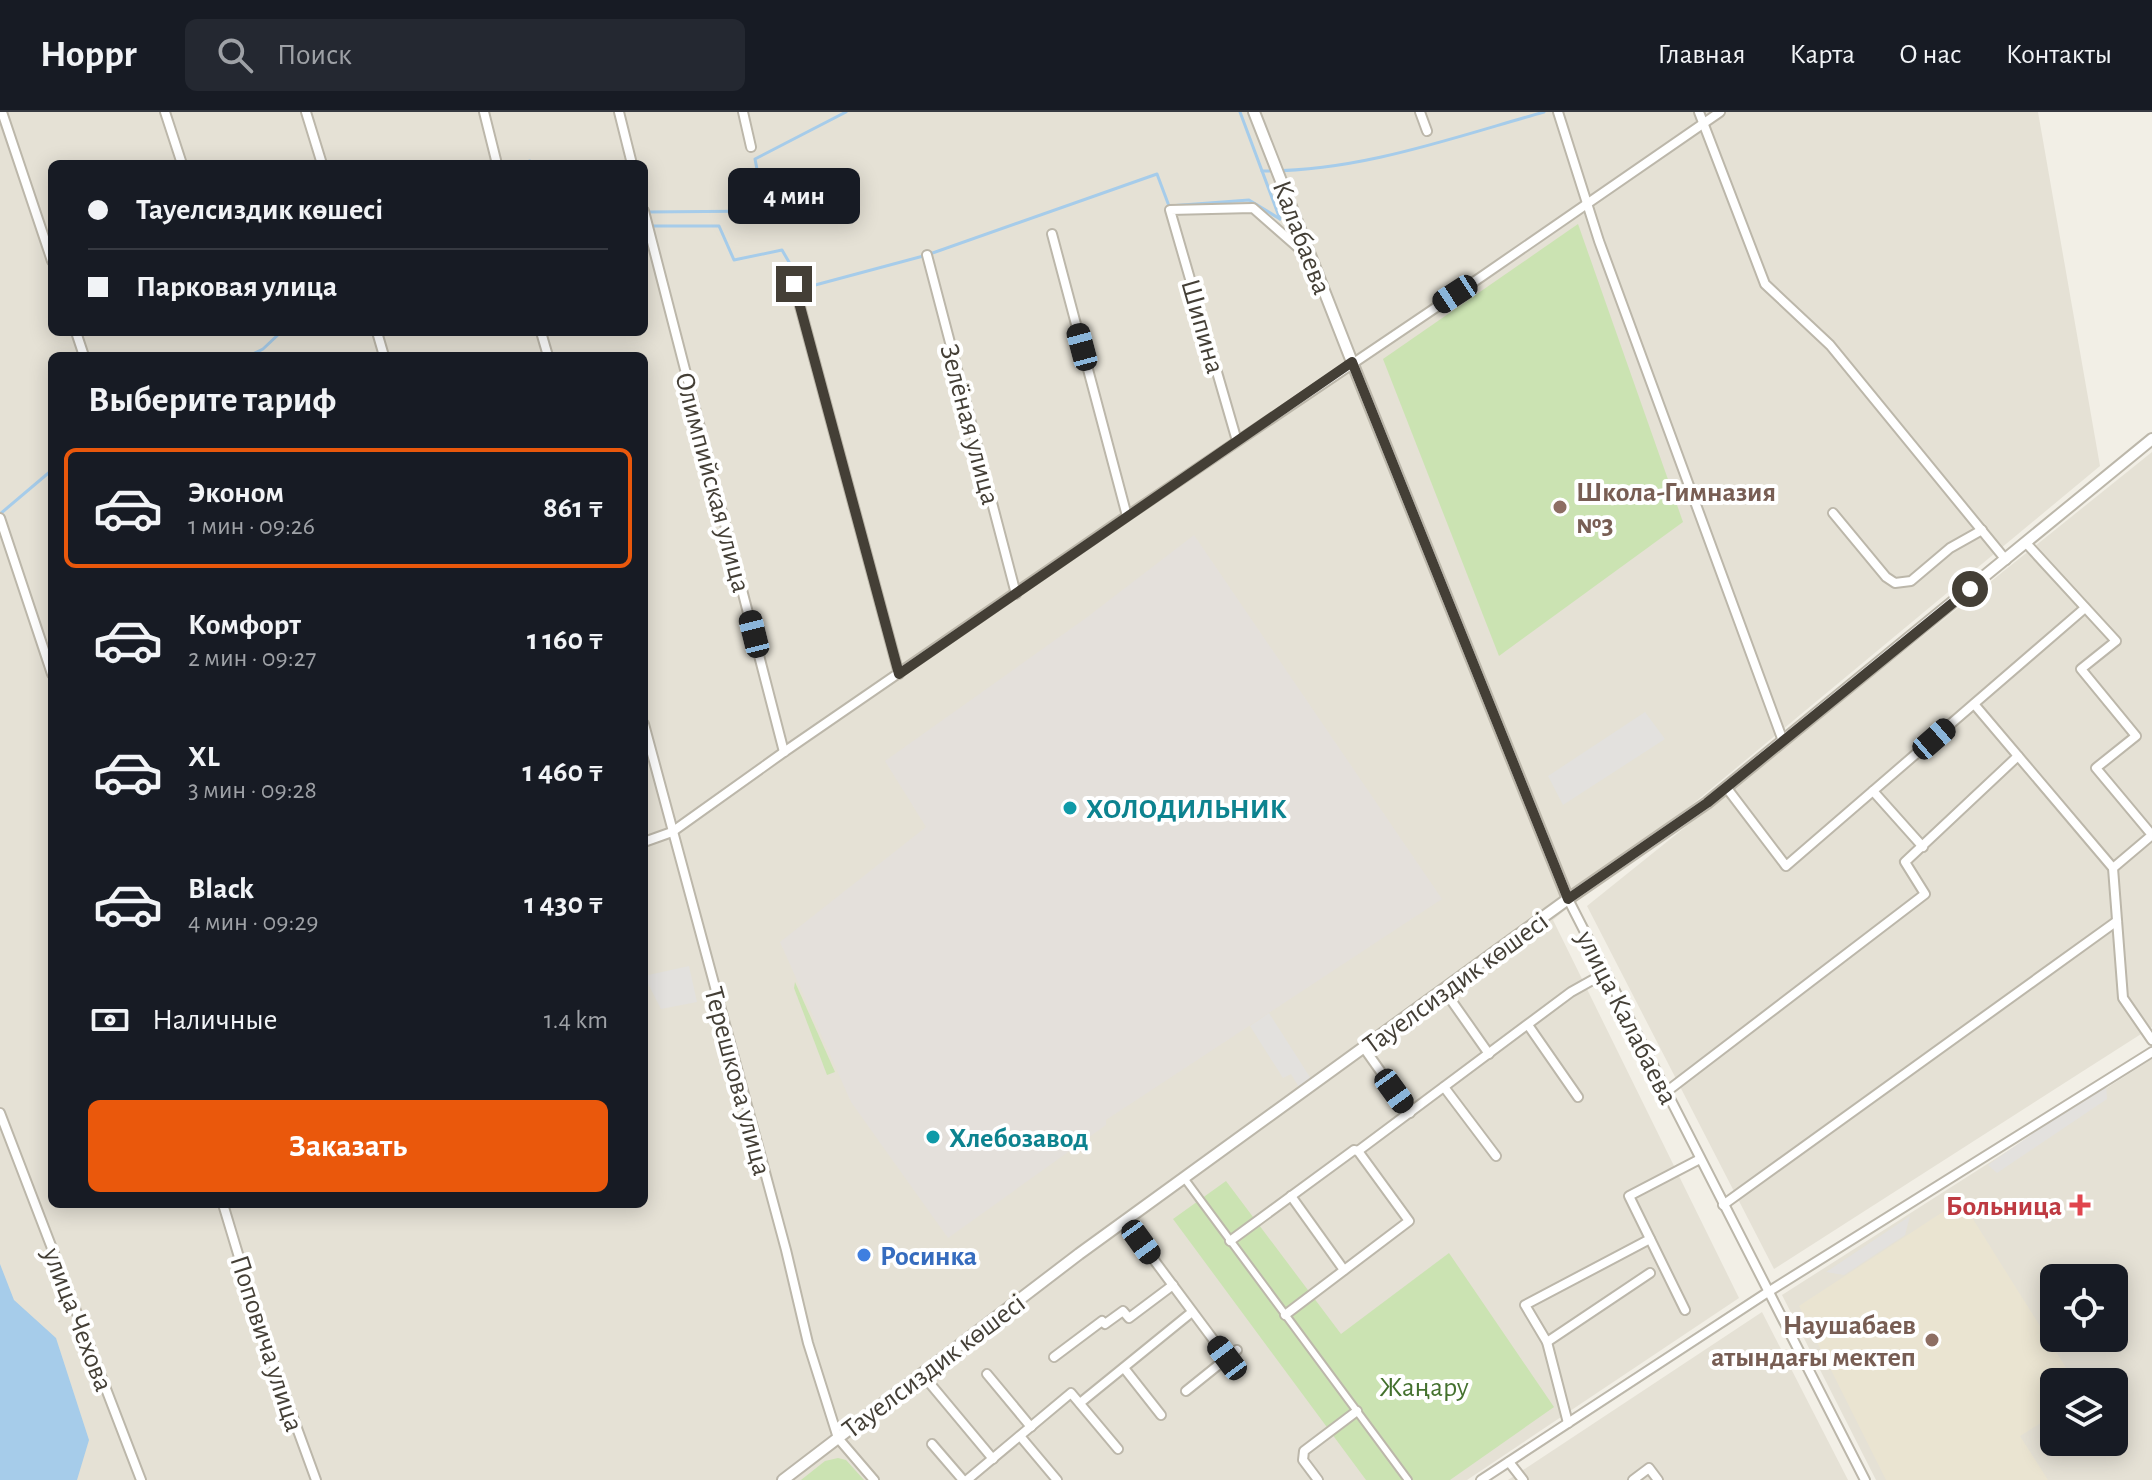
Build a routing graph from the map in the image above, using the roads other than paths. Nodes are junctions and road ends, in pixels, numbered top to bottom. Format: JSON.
{"nodes":[{"id":1,"x":2,"y":112,"type":"edge"},
{"id":2,"x":165,"y":112,"type":"edge"},
{"id":3,"x":306,"y":112,"type":"edge"},
{"id":4,"x":484,"y":112,"type":"edge"},
{"id":5,"x":619,"y":112,"type":"edge"},
{"id":6,"x":743,"y":112,"type":"edge"},
{"id":7,"x":1254,"y":112,"type":"edge"},
{"id":8,"x":1420,"y":112,"type":"edge"},
{"id":9,"x":1699,"y":112,"type":"edge"},
{"id":10,"x":1720,"y":112,"type":"edge"},
{"id":11,"x":1560,"y":116,"type":"edge"},
{"id":12,"x":1704,"y":123,"type":"junction"},
{"id":13,"x":1427,"y":131,"type":"dead end"},
{"id":14,"x":751,"y":147,"type":"dead end"},
{"id":15,"x":181,"y":160,"type":"edge"},
{"id":16,"x":321,"y":160,"type":"edge"},
{"id":17,"x":496,"y":160,"type":"edge"},
{"id":18,"x":631,"y":160,"type":"edge"},
{"id":19,"x":1588,"y":202,"type":"junction"},
{"id":20,"x":648,"y":226,"type":"edge"},
{"id":21,"x":1052,"y":234,"type":"dead end"},
{"id":22,"x":48,"y":249,"type":"edge"},
{"id":23,"x":927,"y":255,"type":"dead end"},
{"id":24,"x":1311,"y":258,"type":"junction"},
{"id":25,"x":794,"y":284,"type":"dead end"},
{"id":26,"x":1352,"y":362,"type":"junction"},
{"id":27,"x":2152,"y":439,"type":"edge"},
{"id":28,"x":1237,"y":441,"type":"junction"},
{"id":29,"x":1833,"y":513,"type":"dead end"},
{"id":30,"x":1127,"y":516,"type":"junction"},
{"id":31,"x":0,"y":518,"type":"edge"},
{"id":32,"x":1982,"y":530,"type":"junction"},
{"id":33,"x":2026,"y":543,"type":"junction"},
{"id":34,"x":2006,"y":560,"type":"junction"},
{"id":35,"x":1016,"y":594,"type":"junction"},
{"id":36,"x":2085,"y":608,"type":"junction"},
{"id":37,"x":48,"y":662,"type":"edge"},
{"id":38,"x":899,"y":674,"type":"junction"},
{"id":39,"x":1974,"y":704,"type":"junction"},
{"id":40,"x":648,"y":739,"type":"edge"},
{"id":41,"x":1783,"y":741,"type":"junction"},
{"id":42,"x":784,"y":752,"type":"junction"},
{"id":43,"x":2018,"y":756,"type":"junction"},
{"id":44,"x":1726,"y":787,"type":"junction"},
{"id":45,"x":1873,"y":791,"type":"junction"},
{"id":46,"x":672,"y":832,"type":"junction"},
{"id":47,"x":648,"y":841,"type":"edge"},
{"id":48,"x":1923,"y":847,"type":"junction"},
{"id":49,"x":2113,"y":868,"type":"junction"},
{"id":50,"x":1568,"y":899,"type":"junction"},
{"id":51,"x":2117,"y":921,"type":"junction"},
{"id":52,"x":1605,"y":973,"type":"junction"},
{"id":53,"x":1444,"y":990,"type":"junction"},
{"id":54,"x":1528,"y":1025,"type":"junction"},
{"id":55,"x":2152,"y":1040,"type":"edge"},
{"id":56,"x":1364,"y":1048,"type":"junction"},
{"id":57,"x":2152,"y":1052,"type":"edge"},
{"id":58,"x":1489,"y":1054,"type":"junction"},
{"id":59,"x":1444,"y":1087,"type":"junction"},
{"id":60,"x":1666,"y":1092,"type":"junction"},
{"id":61,"x":1578,"y":1097,"type":"dead end"},
{"id":62,"x":0,"y":1113,"type":"edge"},
{"id":63,"x":1410,"y":1113,"type":"junction"},
{"id":64,"x":1358,"y":1151,"type":"junction"},
{"id":65,"x":1496,"y":1156,"type":"dead end"},
{"id":66,"x":1700,"y":1159,"type":"junction"},
{"id":67,"x":1184,"y":1178,"type":"junction"},
{"id":68,"x":1291,"y":1196,"type":"junction"},
{"id":69,"x":1723,"y":1205,"type":"junction"},
{"id":70,"x":224,"y":1208,"type":"edge"},
{"id":71,"x":1125,"y":1221,"type":"junction"},
{"id":72,"x":1650,"y":1239,"type":"junction"},
{"id":73,"x":1230,"y":1241,"type":"junction"},
{"id":74,"x":1344,"y":1270,"type":"junction"},
{"id":75,"x":1650,"y":1273,"type":"dead end"},
{"id":76,"x":1173,"y":1285,"type":"junction"},
{"id":77,"x":1768,"y":1292,"type":"junction"},
{"id":78,"x":1685,"y":1310,"type":"dead end"},
{"id":79,"x":1192,"y":1312,"type":"junction"},
{"id":80,"x":1285,"y":1315,"type":"junction"},
{"id":81,"x":1547,"y":1342,"type":"junction"},
{"id":82,"x":1237,"y":1350,"type":"dead end"},
{"id":83,"x":1054,"y":1357,"type":"dead end"},
{"id":84,"x":1227,"y":1358,"type":"junction"},
{"id":85,"x":1124,"y":1368,"type":"junction"},
{"id":86,"x":922,"y":1374,"type":"junction"},
{"id":87,"x":987,"y":1374,"type":"dead end"},
{"id":88,"x":1186,"y":1391,"type":"dead end"},
{"id":89,"x":1080,"y":1403,"type":"junction"},
{"id":90,"x":1357,"y":1411,"type":"junction"},
{"id":91,"x":1161,"y":1415,"type":"dead end"},
{"id":92,"x":1568,"y":1423,"type":"junction"},
{"id":93,"x":1031,"y":1427,"type":"junction"},
{"id":94,"x":1020,"y":1436,"type":"junction"},
{"id":95,"x":838,"y":1438,"type":"junction"},
{"id":96,"x":932,"y":1444,"type":"dead end"},
{"id":97,"x":1118,"y":1449,"type":"dead end"},
{"id":98,"x":993,"y":1459,"type":"junction"},
{"id":99,"x":1509,"y":1462,"type":"junction"},
{"id":100,"x":969,"y":1479,"type":"edge"},
{"id":101,"x":141,"y":1480,"type":"edge"},
{"id":102,"x":316,"y":1480,"type":"edge"},
{"id":103,"x":783,"y":1480,"type":"edge"},
{"id":104,"x":874,"y":1480,"type":"edge"},
{"id":105,"x":1057,"y":1480,"type":"edge"},
{"id":106,"x":1318,"y":1480,"type":"edge"},
{"id":107,"x":1408,"y":1480,"type":"edge"},
{"id":108,"x":1481,"y":1480,"type":"edge"},
{"id":109,"x":1523,"y":1480,"type":"edge"},
{"id":110,"x":1633,"y":1480,"type":"edge"},
{"id":111,"x":1658,"y":1480,"type":"edge"},
{"id":112,"x":1865,"y":1480,"type":"edge"}],
"edges":[{"from":1,"to":22,"type":"street"},
{"from":2,"to":15,"type":"street"},
{"from":3,"to":16,"type":"street"},
{"from":4,"to":17,"type":"street"},
{"from":5,"to":18,"type":"street"},
{"from":6,"to":14,"type":"street"},
{"from":7,"to":24,"type":"street","name":"Калабаева"},
{"from":8,"to":13,"type":"street"},
{"from":9,"to":12,"type":"street"},
{"from":10,"to":12,"type":"street"},
{"from":11,"to":19,"type":"street"},
{"from":12,"to":19,"type":"street"},
{"from":12,"to":32,"type":"street"},
{"from":19,"to":26,"type":"street"},
{"from":19,"to":41,"type":"street"},
{"from":20,"to":42,"type":"street","name":"Олимпийская улица"},
{"from":21,"to":30,"type":"street"},
{"from":23,"to":35,"type":"street","name":"Зелёная улица"},
{"from":24,"to":26,"type":"street","name":"Калабаева"},
{"from":24,"to":28,"type":"street","name":"Шипина"},
{"from":25,"to":38,"type":"street"},
{"from":26,"to":28,"type":"street"},
{"from":26,"to":50,"type":"street","name":"улица Калабаева"},
{"from":27,"to":33,"type":"street","name":"Тауелсиздик көшесі"},
{"from":28,"to":30,"type":"street"},
{"from":29,"to":32,"type":"street"},
{"from":30,"to":35,"type":"street"},
{"from":31,"to":37,"type":"street"},
{"from":32,"to":34,"type":"street"},
{"from":33,"to":34,"type":"street","name":"Тауелсиздик көшесі"},
{"from":33,"to":36,"type":"street"},
{"from":34,"to":41,"type":"street","name":"Тауелсиздик көшесі"},
{"from":35,"to":38,"type":"street"},
{"from":36,"to":39,"type":"street"},
{"from":36,"to":49,"type":"street"},
{"from":38,"to":42,"type":"street"},
{"from":39,"to":43,"type":"street"},
{"from":39,"to":45,"type":"street"},
{"from":40,"to":46,"type":"street","name":"Терешкова улица"},
{"from":41,"to":44,"type":"street","name":"Тауелсиздик көшесі"},
{"from":42,"to":46,"type":"street"},
{"from":43,"to":48,"type":"street"},
{"from":43,"to":49,"type":"street"},
{"from":44,"to":45,"type":"street"},
{"from":44,"to":50,"type":"street","name":"Тауелсиздик көшесі"},
{"from":45,"to":48,"type":"street"},
{"from":46,"to":47,"type":"street"},
{"from":46,"to":95,"type":"street","name":"Терешкова улица"},
{"from":48,"to":60,"type":"street"},
{"from":49,"to":51,"type":"street"},
{"from":50,"to":52,"type":"street","name":"улица Калабаева"},
{"from":50,"to":53,"type":"street","name":"Тауелсиздик көшесі"},
{"from":51,"to":55,"type":"street"},
{"from":51,"to":69,"type":"street"},
{"from":52,"to":54,"type":"street"},
{"from":52,"to":60,"type":"street","name":"улица Калабаева"},
{"from":53,"to":56,"type":"street","name":"Тауелсиздик көшесі"},
{"from":53,"to":58,"type":"street"},
{"from":54,"to":58,"type":"street"},
{"from":54,"to":61,"type":"street"},
{"from":56,"to":63,"type":"street"},
{"from":56,"to":67,"type":"street","name":"Тауелсиздик көшесі"},
{"from":57,"to":77,"type":"street"},
{"from":58,"to":59,"type":"street"},
{"from":59,"to":63,"type":"street"},
{"from":59,"to":65,"type":"street"},
{"from":60,"to":66,"type":"street","name":"улица Калабаева"},
{"from":62,"to":101,"type":"street","name":"улица Чехова"},
{"from":63,"to":64,"type":"street"},
{"from":64,"to":68,"type":"street"},
{"from":64,"to":74,"type":"street"},
{"from":66,"to":69,"type":"street","name":"улица Калабаева"},
{"from":66,"to":72,"type":"street"},
{"from":67,"to":71,"type":"street","name":"Тауелсиздик көшесі"},
{"from":67,"to":73,"type":"street"},
{"from":68,"to":73,"type":"street"},
{"from":68,"to":74,"type":"street"},
{"from":69,"to":77,"type":"street","name":"улица Калабаева"},
{"from":70,"to":102,"type":"street","name":"Поповича улица"},
{"from":71,"to":76,"type":"street"},
{"from":71,"to":86,"type":"street","name":"Тауелсиздик көшесі"},
{"from":72,"to":78,"type":"street"},
{"from":72,"to":81,"type":"street"},
{"from":73,"to":80,"type":"street"},
{"from":74,"to":80,"type":"street"},
{"from":75,"to":81,"type":"street"},
{"from":76,"to":79,"type":"street"},
{"from":76,"to":83,"type":"street"},
{"from":77,"to":92,"type":"street"},
{"from":77,"to":112,"type":"street","name":"улица Калабаева"},
{"from":79,"to":84,"type":"street"},
{"from":79,"to":85,"type":"street"},
{"from":80,"to":90,"type":"street"},
{"from":81,"to":92,"type":"street"},
{"from":82,"to":84,"type":"street"},
{"from":84,"to":88,"type":"street"},
{"from":85,"to":89,"type":"street"},
{"from":85,"to":91,"type":"street"},
{"from":86,"to":95,"type":"street","name":"Тауелсиздик көшесі"},
{"from":86,"to":98,"type":"street"},
{"from":87,"to":93,"type":"street"},
{"from":89,"to":93,"type":"street"},
{"from":89,"to":97,"type":"street"},
{"from":90,"to":106,"type":"street"},
{"from":90,"to":107,"type":"street"},
{"from":92,"to":99,"type":"street"},
{"from":93,"to":94,"type":"street"},
{"from":94,"to":98,"type":"street"},
{"from":94,"to":105,"type":"street"},
{"from":95,"to":103,"type":"street","name":"Тауелсиздик көшесі"},
{"from":95,"to":104,"type":"street"},
{"from":96,"to":100,"type":"street"},
{"from":98,"to":100,"type":"street"},
{"from":99,"to":108,"type":"street"},
{"from":99,"to":109,"type":"street"},
{"from":110,"to":111,"type":"street"}]}
